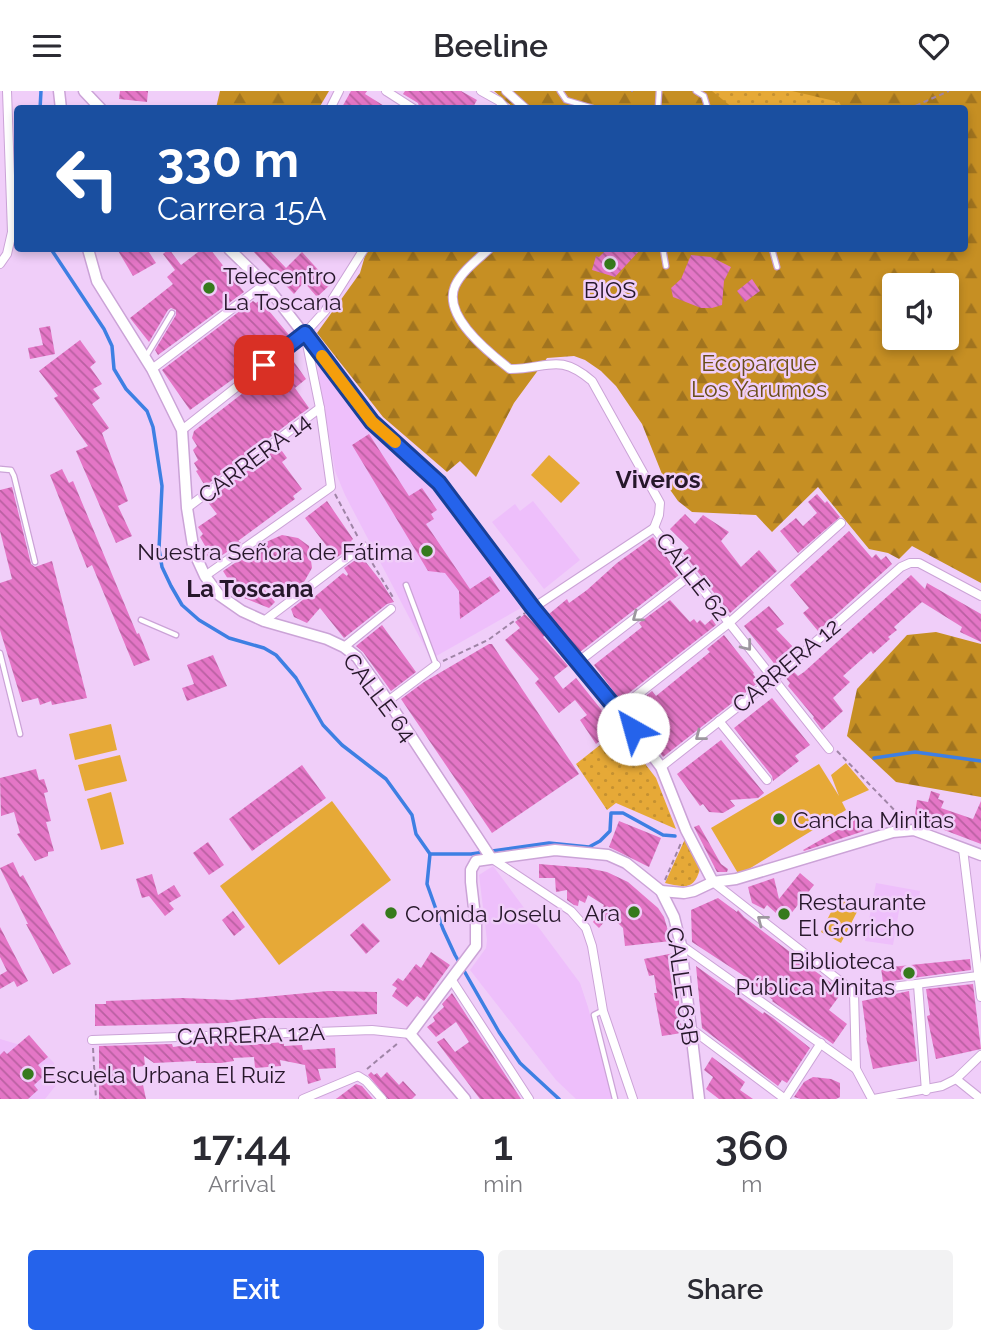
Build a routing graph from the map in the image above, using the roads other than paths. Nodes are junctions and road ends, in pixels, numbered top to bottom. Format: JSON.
{"nodes":[{"id":1,"x":7,"y":91,"type":"edge"},
{"id":2,"x":84,"y":91,"type":"edge"},
{"id":3,"x":386,"y":91,"type":"edge"},
{"id":4,"x":481,"y":91,"type":"edge"},
{"id":5,"x":506,"y":91,"type":"edge"},
{"id":6,"x":560,"y":91,"type":"edge"},
{"id":7,"x":696,"y":91,"type":"edge"},
{"id":8,"x":97,"y":105,"type":"edge"},
{"id":9,"x":408,"y":105,"type":"edge"},
{"id":10,"x":502,"y":105,"type":"edge"},
{"id":11,"x":522,"y":105,"type":"edge"},
{"id":12,"x":583,"y":105,"type":"edge"},
{"id":13,"x":707,"y":105,"type":"edge"},
{"id":14,"x":89,"y":252,"type":"edge"},
{"id":15,"x":232,"y":252,"type":"edge"},
{"id":16,"x":362,"y":252,"type":"edge"},
{"id":17,"x":486,"y":252,"type":"edge"},
{"id":18,"x":664,"y":252,"type":"edge"},
{"id":19,"x":773,"y":252,"type":"edge"},
{"id":20,"x":0,"y":264,"type":"edge"},
{"id":21,"x":666,"y":266,"type":"dead end"},
{"id":22,"x":777,"y":267,"type":"dead end"},
{"id":23,"x":265,"y":284,"type":"junction"},
{"id":24,"x":172,"y":313,"type":"dead end"},
{"id":25,"x":305,"y":333,"type":"junction"},
{"id":26,"x":145,"y":358,"type":"junction"},
{"id":27,"x":152,"y":369,"type":"junction"},
{"id":28,"x":320,"y":408,"type":"junction"},
{"id":29,"x":182,"y":430,"type":"junction"},
{"id":30,"x":0,"y":469,"type":"edge"},
{"id":31,"x":187,"y":508,"type":"junction"},
{"id":32,"x":841,"y":523,"type":"dead end"},
{"id":33,"x":654,"y":528,"type":"junction"},
{"id":34,"x":363,"y":546,"type":"dead end"},
{"id":35,"x":36,"y":562,"type":"dead end"},
{"id":36,"x":691,"y":575,"type":"junction"},
{"id":37,"x":205,"y":576,"type":"junction"},
{"id":38,"x":406,"y":585,"type":"dead end"},
{"id":39,"x":981,"y":596,"type":"edge"},
{"id":40,"x":533,"y":608,"type":"junction"},
{"id":41,"x":391,"y":609,"type":"dead end"},
{"id":42,"x":141,"y":620,"type":"dead end"},
{"id":43,"x":264,"y":621,"type":"junction"},
{"id":44,"x":729,"y":623,"type":"junction"},
{"id":45,"x":176,"y":635,"type":"dead end"},
{"id":46,"x":344,"y":646,"type":"junction"},
{"id":47,"x":0,"y":653,"type":"edge"},
{"id":48,"x":578,"y":662,"type":"junction"},
{"id":49,"x":436,"y":665,"type":"joint"},
{"id":50,"x":773,"y":679,"type":"junction"},
{"id":51,"x":388,"y":701,"type":"junction"},
{"id":52,"x":618,"y":711,"type":"junction"},
{"id":53,"x":719,"y":721,"type":"junction"},
{"id":54,"x":20,"y":734,"type":"dead end"},
{"id":55,"x":829,"y":749,"type":"road end"},
{"id":56,"x":661,"y":767,"type":"junction"},
{"id":57,"x":766,"y":780,"type":"dead end"},
{"id":58,"x":963,"y":849,"type":"junction"},
{"id":59,"x":981,"y":855,"type":"edge"},
{"id":60,"x":491,"y":858,"type":"junction"},
{"id":61,"x":713,"y":882,"type":"junction"},
{"id":62,"x":661,"y":891,"type":"junction"},
{"id":63,"x":681,"y":945,"type":"junction"},
{"id":64,"x":454,"y":975,"type":"junction"},
{"id":65,"x":978,"y":977,"type":"junction"},
{"id":66,"x":918,"y":985,"type":"junction"},
{"id":67,"x":855,"y":992,"type":"junction"},
{"id":68,"x":981,"y":997,"type":"edge"},
{"id":69,"x":603,"y":1011,"type":"junction"},
{"id":70,"x":690,"y":1028,"type":"junction"},
{"id":71,"x":410,"y":1034,"type":"junction"},
{"id":72,"x":92,"y":1040,"type":"road end"},
{"id":73,"x":821,"y":1043,"type":"junction"},
{"id":74,"x":981,"y":1055,"type":"edge"},
{"id":75,"x":856,"y":1069,"type":"junction"},
{"id":76,"x":956,"y":1079,"type":"junction"},
{"id":77,"x":926,"y":1091,"type":"junction"},
{"id":78,"x":303,"y":1099,"type":"edge"},
{"id":79,"x":382,"y":1099,"type":"edge"},
{"id":80,"x":466,"y":1099,"type":"edge"},
{"id":81,"x":529,"y":1099,"type":"edge"},
{"id":82,"x":615,"y":1099,"type":"edge"},
{"id":83,"x":633,"y":1099,"type":"edge"},
{"id":84,"x":699,"y":1099,"type":"edge"},
{"id":85,"x":785,"y":1099,"type":"edge"},
{"id":86,"x":873,"y":1099,"type":"edge"},
{"id":87,"x":981,"y":1099,"type":"edge"}],
"edges":[{"from":1,"to":20,"type":"street"},
{"from":2,"to":8,"type":"street"},
{"from":3,"to":9,"type":"street"},
{"from":4,"to":10,"type":"street"},
{"from":5,"to":11,"type":"street"},
{"from":6,"to":12,"type":"lane"},
{"from":7,"to":13,"type":"lane"},
{"from":14,"to":26,"type":"street","name":"CALLE 64"},
{"from":15,"to":23,"type":"street"},
{"from":16,"to":25,"type":"street"},
{"from":17,"to":33,"type":"street","name":"CALLE 62"},
{"from":18,"to":21,"type":"lane"},
{"from":19,"to":22,"type":"lane"},
{"from":23,"to":25,"type":"street"},
{"from":23,"to":27,"type":"street"},
{"from":24,"to":26,"type":"lane"},
{"from":25,"to":28,"type":"street"},
{"from":25,"to":29,"type":"street"},
{"from":25,"to":40,"type":"street"},
{"from":26,"to":27,"type":"street","name":"CALLE 64"},
{"from":27,"to":29,"type":"street","name":"CALLE 64"},
{"from":28,"to":31,"type":"street","name":"CARRERA 14"},
{"from":28,"to":37,"type":"street"},
{"from":29,"to":31,"type":"street","name":"CALLE 64"},
{"from":30,"to":35,"type":"lane"},
{"from":31,"to":37,"type":"street","name":"CALLE 64"},
{"from":32,"to":44,"type":"street"},
{"from":33,"to":36,"type":"street","name":"CALLE 62"},
{"from":33,"to":40,"type":"street"},
{"from":34,"to":43,"type":"street"},
{"from":36,"to":44,"type":"street","name":"CALLE 62"},
{"from":36,"to":48,"type":"street","one_way":true},
{"from":37,"to":43,"type":"street","name":"CALLE 64"},
{"from":38,"to":49,"type":"lane"},
{"from":39,"to":50,"type":"street","name":"CARRERA 12"},
{"from":40,"to":48,"type":"street"},
{"from":41,"to":46,"type":"street"},
{"from":42,"to":45,"type":"lane"},
{"from":43,"to":46,"type":"street","name":"CALLE 64"},
{"from":44,"to":50,"type":"street","name":"CALLE 62","one_way":true},
{"from":44,"to":52,"type":"street"},
{"from":46,"to":51,"type":"street","name":"CALLE 64"},
{"from":47,"to":54,"type":"lane"},
{"from":48,"to":52,"type":"street"},
{"from":49,"to":51,"type":"street"},
{"from":50,"to":53,"type":"street","name":"CARRERA 12"},
{"from":50,"to":55,"type":"street","name":"CALLE 62"},
{"from":51,"to":60,"type":"street","name":"CALLE 64"},
{"from":52,"to":56,"type":"street"},
{"from":53,"to":56,"type":"street","name":"CARRERA 12","one_way":true},
{"from":53,"to":57,"type":"street"},
{"from":56,"to":61,"type":"street"},
{"from":58,"to":59,"type":"street"},
{"from":58,"to":61,"type":"street"},
{"from":58,"to":65,"type":"street"},
{"from":60,"to":62,"type":"street","name":"CALLE 63B"},
{"from":60,"to":64,"type":"street"},
{"from":60,"to":69,"type":"street","name":"CALLE 64"},
{"from":61,"to":62,"type":"street"},
{"from":67,"to":61,"type":"street","one_way":true},
{"from":62,"to":63,"type":"street","name":"CALLE 63B"},
{"from":63,"to":70,"type":"street","name":"CALLE 63B"},
{"from":63,"to":73,"type":"street"},
{"from":64,"to":71,"type":"street"},
{"from":64,"to":81,"type":"street"},
{"from":65,"to":66,"type":"street"},
{"from":65,"to":68,"type":"street"},
{"from":66,"to":67,"type":"street"},
{"from":66,"to":77,"type":"street"},
{"from":67,"to":75,"type":"street"},
{"from":69,"to":82,"type":"lane"},
{"from":69,"to":83,"type":"street","name":"CALLE 64"},
{"from":70,"to":84,"type":"street","name":"CALLE 63B"},
{"from":70,"to":85,"type":"street"},
{"from":71,"to":72,"type":"street","name":"CARRERA 12A"},
{"from":71,"to":80,"type":"street"},
{"from":73,"to":75,"type":"street"},
{"from":73,"to":85,"type":"street"},
{"from":74,"to":76,"type":"street"},
{"from":75,"to":86,"type":"street"},
{"from":76,"to":77,"type":"street"},
{"from":76,"to":87,"type":"street"},
{"from":77,"to":86,"type":"street"},
{"from":78,"to":79,"type":"street"}]}
